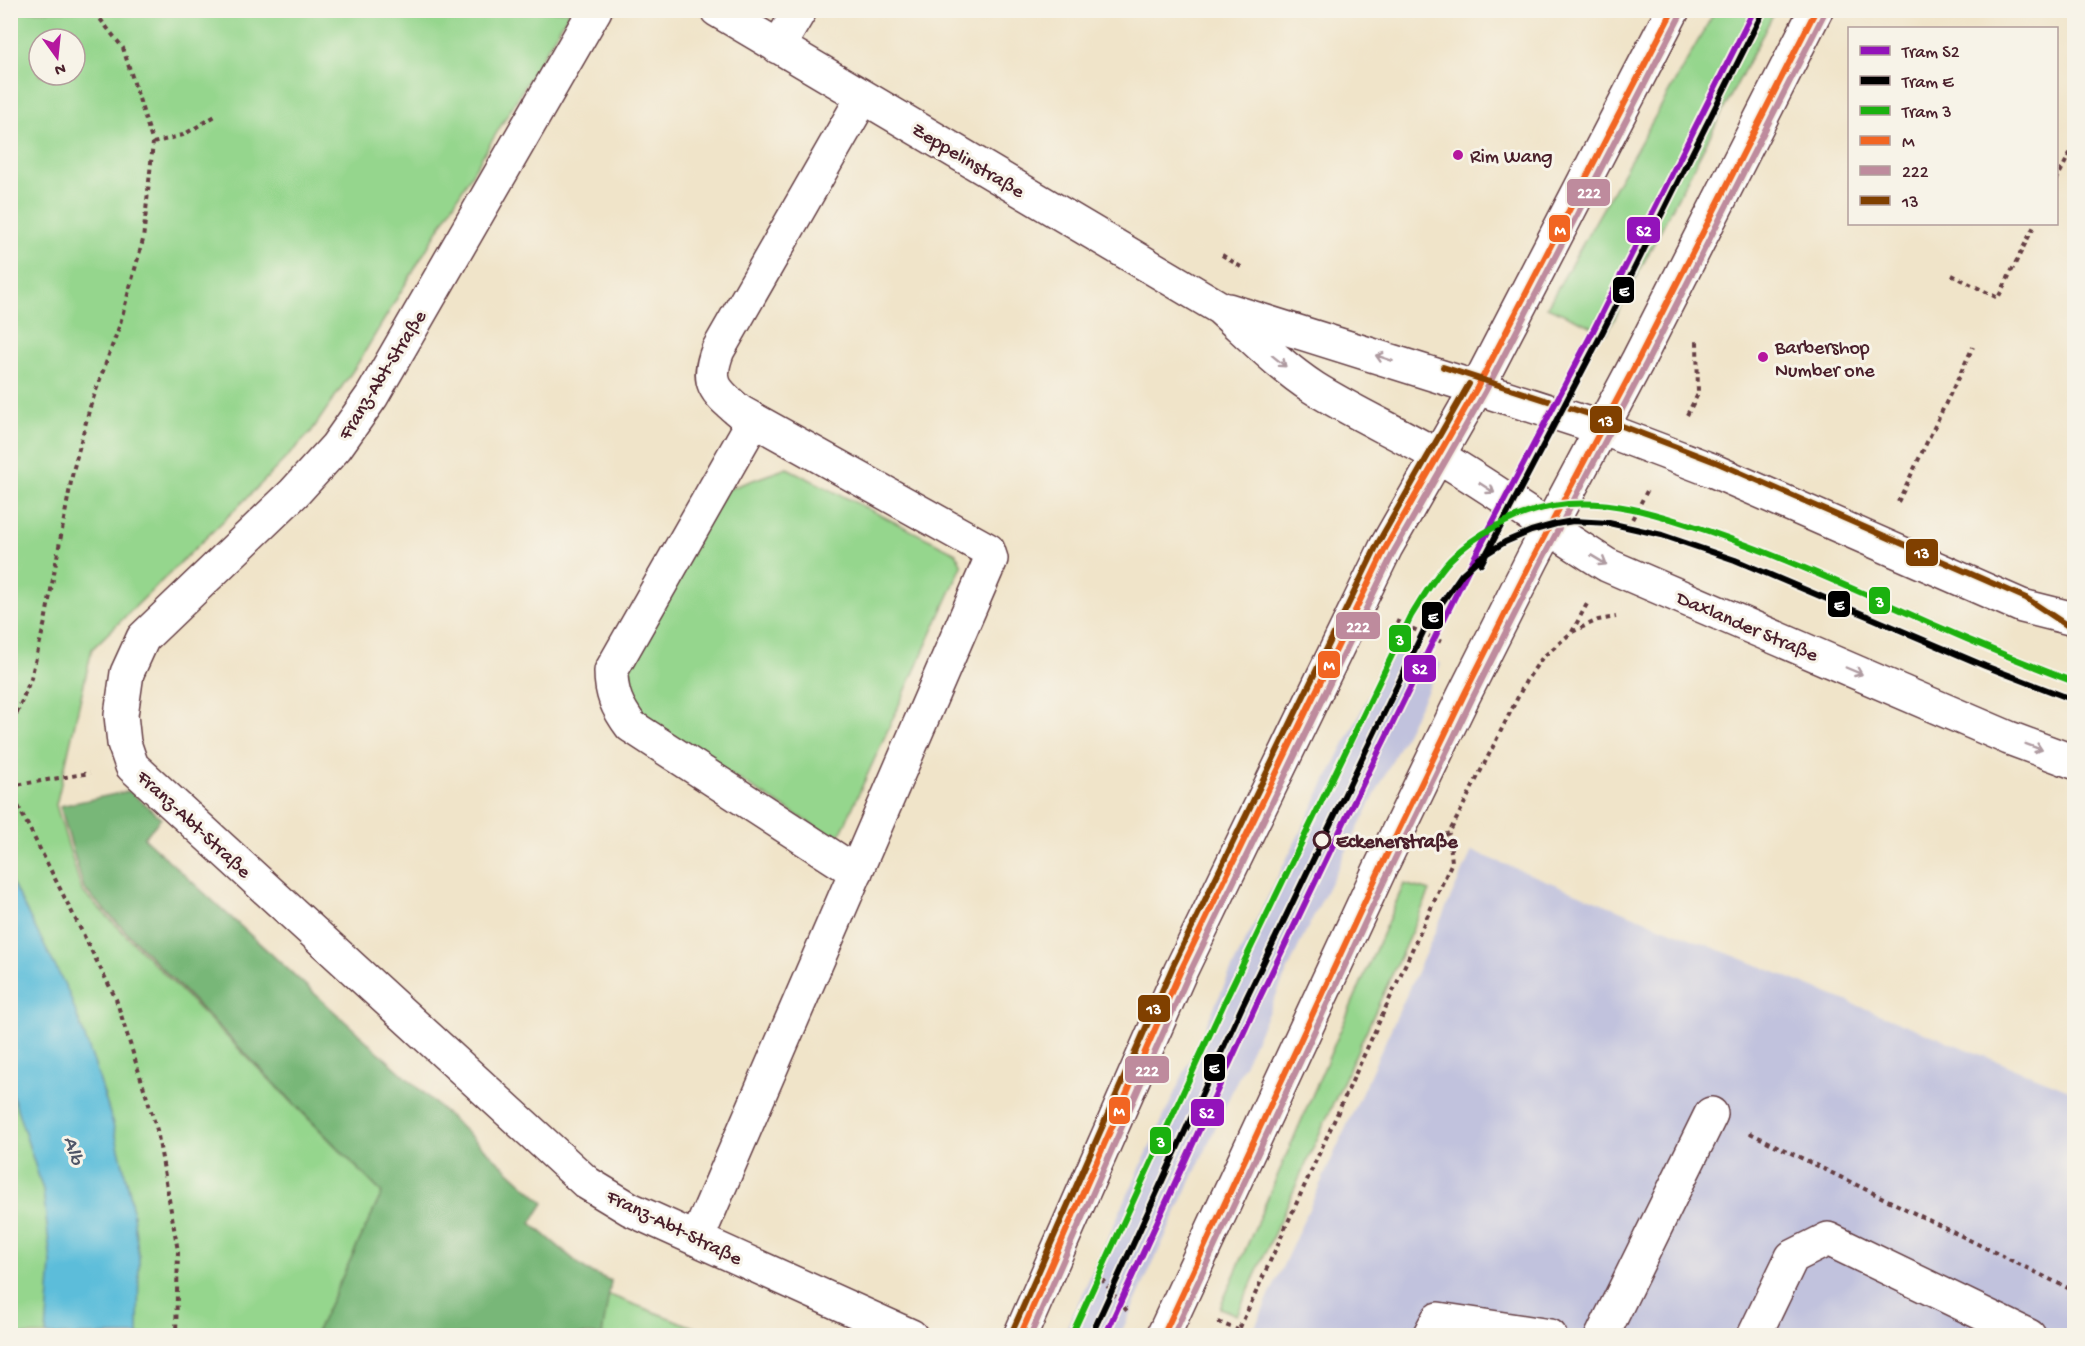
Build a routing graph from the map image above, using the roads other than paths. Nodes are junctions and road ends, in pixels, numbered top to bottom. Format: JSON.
{"nodes":[{"id":1,"x":595,"y":10,"type":"edge"},
{"id":2,"x":717,"y":10,"type":"edge"},
{"id":3,"x":801,"y":10,"type":"edge"},
{"id":4,"x":1673,"y":10,"type":"edge"},
{"id":5,"x":1816,"y":10,"type":"edge"},
{"id":6,"x":778,"y":47,"type":"junction"},
{"id":7,"x":863,"y":97,"type":"junction"},
{"id":8,"x":1220,"y":308,"type":"junction"},
{"id":9,"x":1477,"y":388,"type":"junction"},
{"id":10,"x":754,"y":420,"type":"junction"},
{"id":11,"x":1601,"y":428,"type":"junction"},
{"id":12,"x":1438,"y":456,"type":"junction"},
{"id":13,"x":1549,"y":529,"type":"junction"},
{"id":14,"x":2022,"y":606,"type":"junction"},
{"id":15,"x":2074,"y":619,"type":"edge"},
{"id":16,"x":2074,"y":641,"type":"edge"},
{"id":17,"x":2074,"y":762,"type":"edge"},
{"id":18,"x":856,"y":872,"type":"junction"},
{"id":19,"x":1711,"y":1114,"type":"road end"},
{"id":20,"x":697,"y":1239,"type":"junction"},
{"id":21,"x":911,"y":1335,"type":"edge"},
{"id":22,"x":1020,"y":1335,"type":"edge"},
{"id":23,"x":1163,"y":1335,"type":"edge"},
{"id":24,"x":1430,"y":1335,"type":"edge"},
{"id":25,"x":1550,"y":1335,"type":"edge"},
{"id":26,"x":1602,"y":1335,"type":"edge"},
{"id":27,"x":1754,"y":1335,"type":"edge"},
{"id":28,"x":2029,"y":1335,"type":"edge"}],
"edges":[{"from":1,"to":20,"type":"street","name":"Franz-Abt-Straße"},
{"from":2,"to":6,"type":"street","name":"Zeppelinstraße"},
{"from":3,"to":6,"type":"street"},
{"from":4,"to":9,"type":"street"},
{"from":5,"to":11,"type":"street"},
{"from":6,"to":7,"type":"street","name":"Zeppelinstraße"},
{"from":7,"to":8,"type":"street","name":"Zeppelinstraße"},
{"from":7,"to":10,"type":"street"},
{"from":9,"to":8,"type":"street","name":"Zeppelinstraße","one_way":true},
{"from":8,"to":12,"type":"street","name":"Zeppelinstraße","one_way":true},
{"from":9,"to":11,"type":"street","name":"Zeppelinstraße"},
{"from":9,"to":12,"type":"street"},
{"from":10,"to":18,"type":"street"},
{"from":10,"to":18,"type":"street"},
{"from":11,"to":13,"type":"street"},
{"from":11,"to":14,"type":"street"},
{"from":12,"to":13,"type":"street","name":"Daxlander Straße","one_way":true},
{"from":12,"to":22,"type":"street"},
{"from":13,"to":17,"type":"street","name":"Daxlander Straße","one_way":true},
{"from":13,"to":23,"type":"street"},
{"from":14,"to":15,"type":"street"},
{"from":14,"to":16,"type":"street"},
{"from":18,"to":20,"type":"street"},
{"from":19,"to":26,"type":"street"},
{"from":20,"to":21,"type":"street","name":"Franz-Abt-Straße"},
{"from":24,"to":25,"type":"street"},
{"from":27,"to":28,"type":"street"}]}
